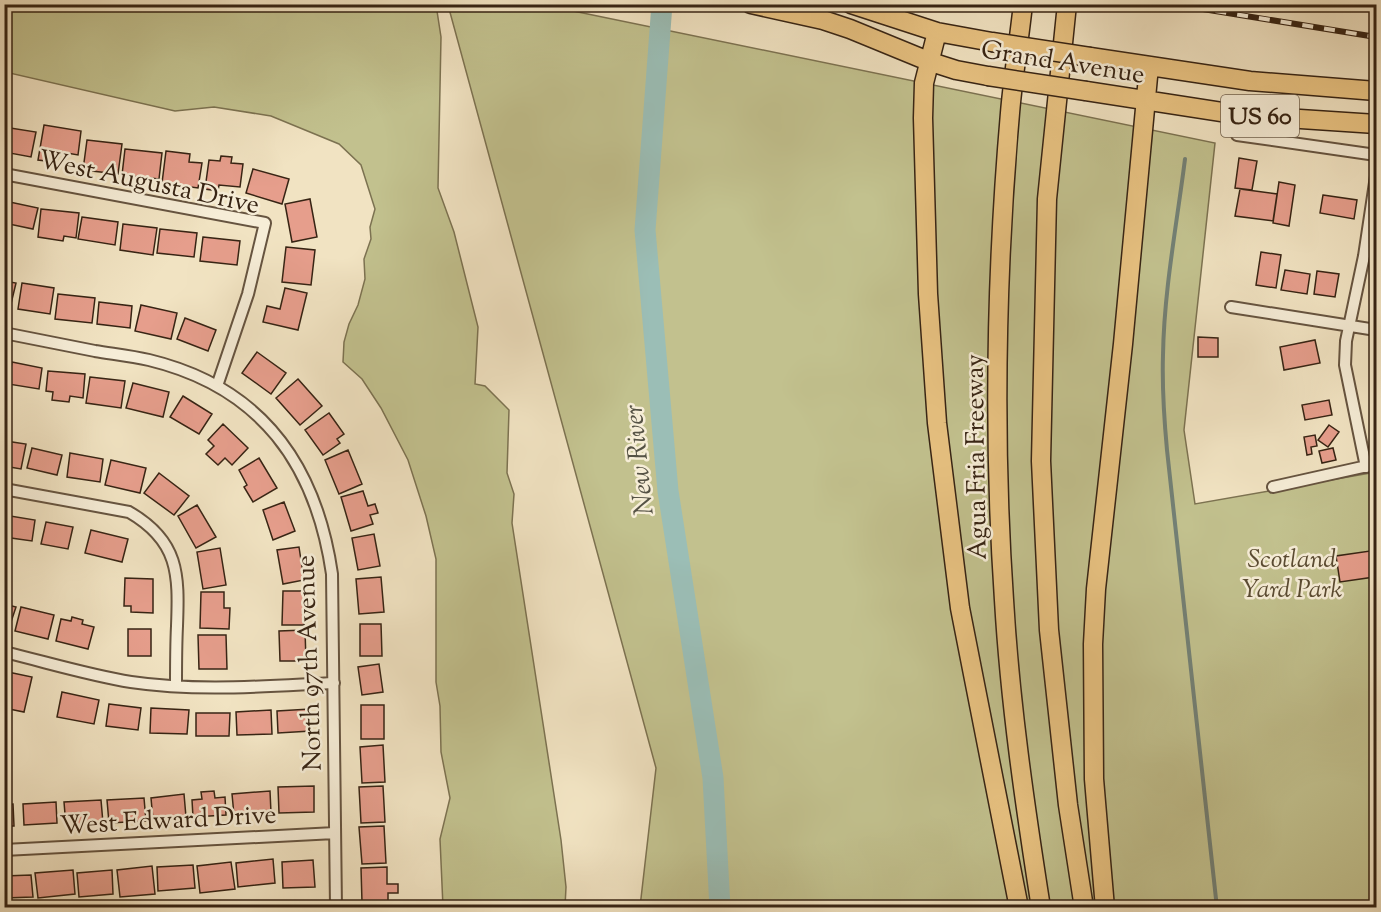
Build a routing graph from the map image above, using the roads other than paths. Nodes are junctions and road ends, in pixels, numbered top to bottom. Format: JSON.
{"nodes":[{"id":1,"x":751,"y":4,"type":"edge"},
{"id":2,"x":851,"y":4,"type":"edge"},
{"id":3,"x":1023,"y":4,"type":"edge"},
{"id":4,"x":1067,"y":4,"type":"edge"},
{"id":5,"x":937,"y":32,"type":"junction"},
{"id":6,"x":928,"y":61,"type":"junction"},
{"id":7,"x":1149,"y":66,"type":"junction"},
{"id":8,"x":1377,"y":91,"type":"edge"},
{"id":9,"x":1145,"y":99,"type":"junction"},
{"id":10,"x":1377,"y":124,"type":"edge"},
{"id":11,"x":1237,"y":135,"type":"dead end"},
{"id":12,"x":1377,"y":155,"type":"edge"},
{"id":13,"x":4,"y":174,"type":"edge"},
{"id":14,"x":1377,"y":176,"type":"edge"},
{"id":15,"x":1231,"y":307,"type":"dead end"},
{"id":16,"x":1350,"y":326,"type":"junction"},
{"id":17,"x":1377,"y":330,"type":"edge"},
{"id":18,"x":4,"y":333,"type":"edge"},
{"id":19,"x":217,"y":386,"type":"junction"},
{"id":20,"x":1371,"y":466,"type":"edge"},
{"id":21,"x":1274,"y":487,"type":"dead end"},
{"id":22,"x":4,"y":489,"type":"edge"},
{"id":23,"x":4,"y":652,"type":"edge"},
{"id":24,"x":334,"y":683,"type":"junction"},
{"id":25,"x":176,"y":686,"type":"junction"},
{"id":26,"x":335,"y":833,"type":"junction"},
{"id":27,"x":4,"y":850,"type":"edge"},
{"id":28,"x":336,"y":908,"type":"edge"},
{"id":29,"x":1019,"y":908,"type":"edge"},
{"id":30,"x":1041,"y":908,"type":"edge"},
{"id":31,"x":1084,"y":908,"type":"edge"},
{"id":32,"x":1105,"y":908,"type":"edge"}],
"edges":[{"from":1,"to":6,"type":"highway","name":"Grand Avenue","number":"US 60"},
{"from":2,"to":5,"type":"highway","name":"Grand Avenue","number":"US 60"},
{"from":3,"to":30,"type":"highway","name":"Agua Fria Freeway"},
{"from":4,"to":31,"type":"highway"},
{"from":5,"to":6,"type":"highway"},
{"from":5,"to":7,"type":"highway","name":"Grand Avenue","number":"US 60","bridge":true},
{"from":6,"to":9,"type":"highway","name":"Grand Avenue","number":"US 60","bridge":true},
{"from":6,"to":29,"type":"highway"},
{"from":7,"to":8,"type":"highway","name":"Grand Avenue","number":"US 60"},
{"from":7,"to":9,"type":"highway"},
{"from":9,"to":10,"type":"highway","name":"Grand Avenue","number":"US 60"},
{"from":9,"to":32,"type":"highway"},
{"from":11,"to":12,"type":"street"},
{"from":13,"to":19,"type":"street","name":"West Augusta Drive"},
{"from":14,"to":16,"type":"street"},
{"from":15,"to":16,"type":"street"},
{"from":16,"to":17,"type":"street"},
{"from":16,"to":20,"type":"street"},
{"from":18,"to":19,"type":"street","name":"North 97th Avenue"},
{"from":19,"to":24,"type":"street","name":"North 97th Avenue"},
{"from":20,"to":21,"type":"street"},
{"from":22,"to":25,"type":"street"},
{"from":23,"to":25,"type":"street"},
{"from":24,"to":25,"type":"street"},
{"from":24,"to":26,"type":"street","name":"North 97th Avenue"},
{"from":26,"to":27,"type":"street","name":"West Edward Drive"},
{"from":26,"to":28,"type":"street","name":"North 97th Avenue"}]}
